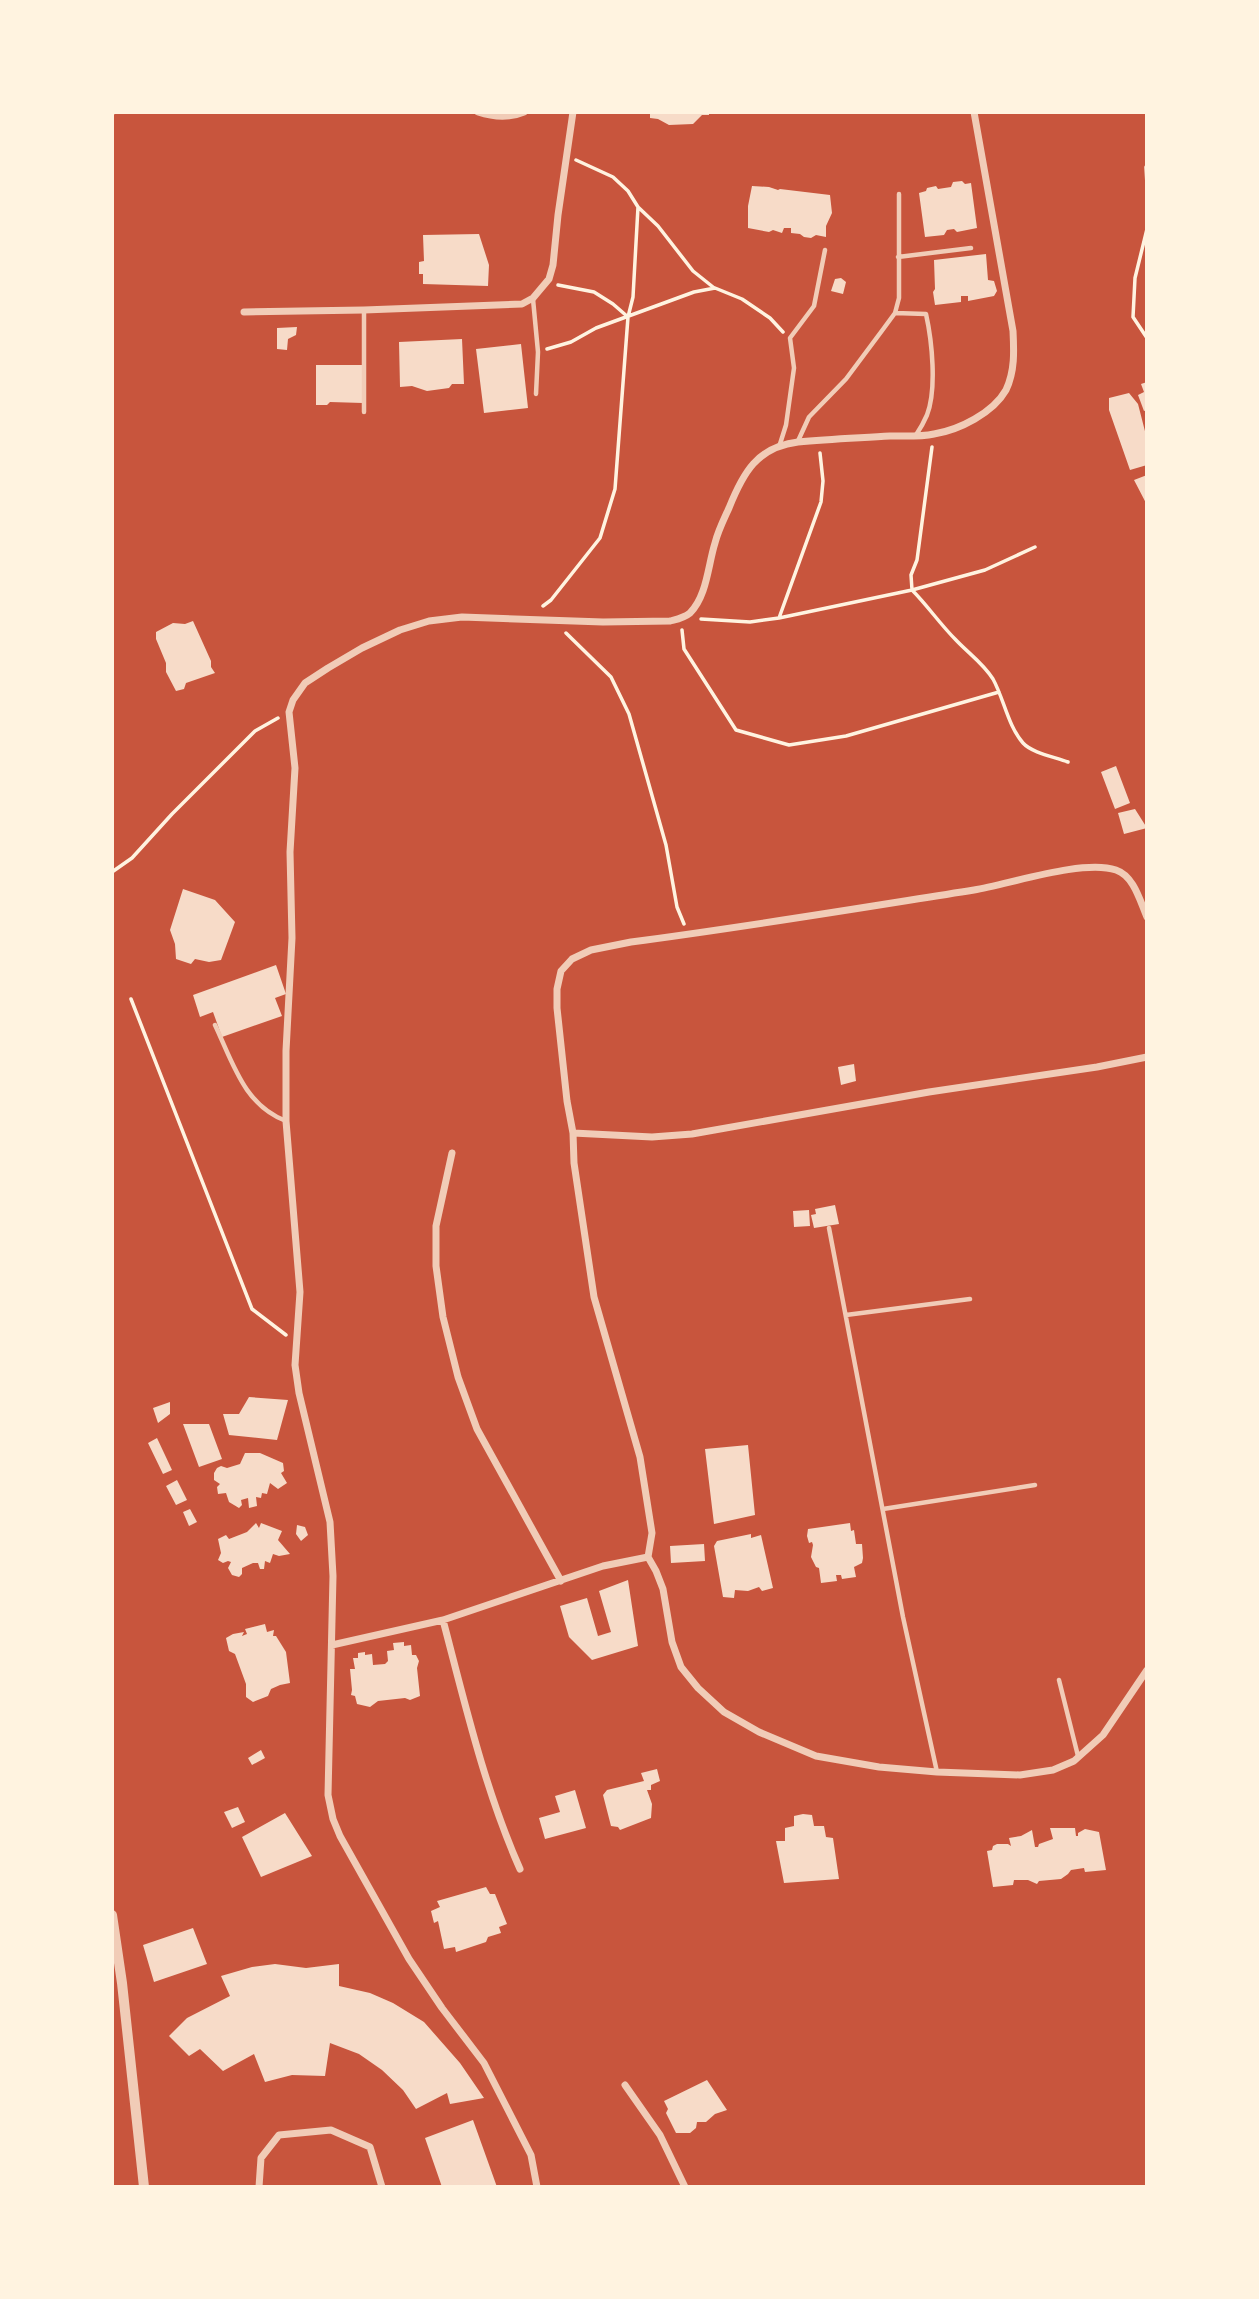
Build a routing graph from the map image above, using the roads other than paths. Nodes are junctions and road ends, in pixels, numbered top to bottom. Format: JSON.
{"nodes":[{"id":1,"x":478,"y":112,"type":"edge"},
{"id":2,"x":524,"y":112,"type":"edge"},
{"id":3,"x":573,"y":112,"type":"edge"},
{"id":4,"x":974,"y":112,"type":"edge"},
{"id":5,"x":899,"y":194,"type":"dead end"},
{"id":6,"x":971,"y":248,"type":"dead end"},
{"id":7,"x":825,"y":250,"type":"dead end"},
{"id":8,"x":898,"y":257,"type":"junction"},
{"id":9,"x":533,"y":298,"type":"junction"},
{"id":10,"x":364,"y":310,"type":"junction"},
{"id":11,"x":244,"y":312,"type":"dead end"},
{"id":12,"x":895,"y":313,"type":"junction"},
{"id":13,"x":536,"y":394,"type":"dead end"},
{"id":14,"x":364,"y":412,"type":"dead end"},
{"id":15,"x":916,"y":435,"type":"junction"},
{"id":16,"x":798,"y":442,"type":"junction"},
{"id":17,"x":780,"y":444,"type":"junction"},
{"id":18,"x":1147,"y":918,"type":"edge"},
{"id":19,"x":215,"y":1025,"type":"dead end"},
{"id":20,"x":1147,"y":1057,"type":"edge"},
{"id":21,"x":286,"y":1121,"type":"junction"},
{"id":22,"x":573,"y":1133,"type":"junction"},
{"id":23,"x":452,"y":1153,"type":"dead end"},
{"id":24,"x":829,"y":1228,"type":"dead end"},
{"id":25,"x":970,"y":1298,"type":"dead end"},
{"id":26,"x":846,"y":1315,"type":"junction"},
{"id":27,"x":1035,"y":1485,"type":"dead end"},
{"id":28,"x":883,"y":1508,"type":"junction"},
{"id":29,"x":648,"y":1557,"type":"junction"},
{"id":30,"x":561,"y":1581,"type":"junction"},
{"id":31,"x":443,"y":1620,"type":"junction"},
{"id":32,"x":332,"y":1645,"type":"junction"},
{"id":33,"x":1147,"y":1670,"type":"edge"},
{"id":34,"x":1059,"y":1680,"type":"dead end"},
{"id":35,"x":1078,"y":1757,"type":"junction"},
{"id":36,"x":937,"y":1772,"type":"junction"},
{"id":37,"x":520,"y":1869,"type":"dead end"},
{"id":38,"x":112,"y":1914,"type":"edge"},
{"id":39,"x":625,"y":2085,"type":"dead end"},
{"id":40,"x":144,"y":2187,"type":"edge"},
{"id":41,"x":259,"y":2187,"type":"edge"},
{"id":42,"x":382,"y":2187,"type":"edge"},
{"id":43,"x":537,"y":2187,"type":"edge"},
{"id":44,"x":685,"y":2187,"type":"edge"}],
"edges":[{"from":1,"to":2,"type":"street"},
{"from":3,"to":9,"type":"street"},
{"from":4,"to":15,"type":"street"},
{"from":5,"to":8,"type":"lane"},
{"from":6,"to":8,"type":"lane"},
{"from":7,"to":17,"type":"lane"},
{"from":8,"to":12,"type":"lane"},
{"from":9,"to":10,"type":"street"},
{"from":9,"to":13,"type":"lane"},
{"from":10,"to":11,"type":"street"},
{"from":10,"to":14,"type":"lane"},
{"from":12,"to":15,"type":"lane"},
{"from":12,"to":16,"type":"lane"},
{"from":15,"to":16,"type":"street"},
{"from":16,"to":17,"type":"street"},
{"from":17,"to":21,"type":"street"},
{"from":18,"to":22,"type":"street"},
{"from":19,"to":21,"type":"lane"},
{"from":20,"to":22,"type":"street"},
{"from":21,"to":32,"type":"street"},
{"from":22,"to":29,"type":"street"},
{"from":23,"to":30,"type":"street"},
{"from":24,"to":26,"type":"lane"},
{"from":25,"to":26,"type":"lane"},
{"from":26,"to":28,"type":"lane"},
{"from":27,"to":28,"type":"lane"},
{"from":28,"to":36,"type":"lane"},
{"from":29,"to":30,"type":"street"},
{"from":29,"to":36,"type":"street"},
{"from":30,"to":31,"type":"street"},
{"from":31,"to":32,"type":"street"},
{"from":31,"to":37,"type":"street"},
{"from":32,"to":43,"type":"street"},
{"from":33,"to":35,"type":"street"},
{"from":34,"to":35,"type":"lane"},
{"from":35,"to":36,"type":"street"},
{"from":38,"to":40,"type":"street"},
{"from":39,"to":44,"type":"street"},
{"from":41,"to":42,"type":"street"}]}
